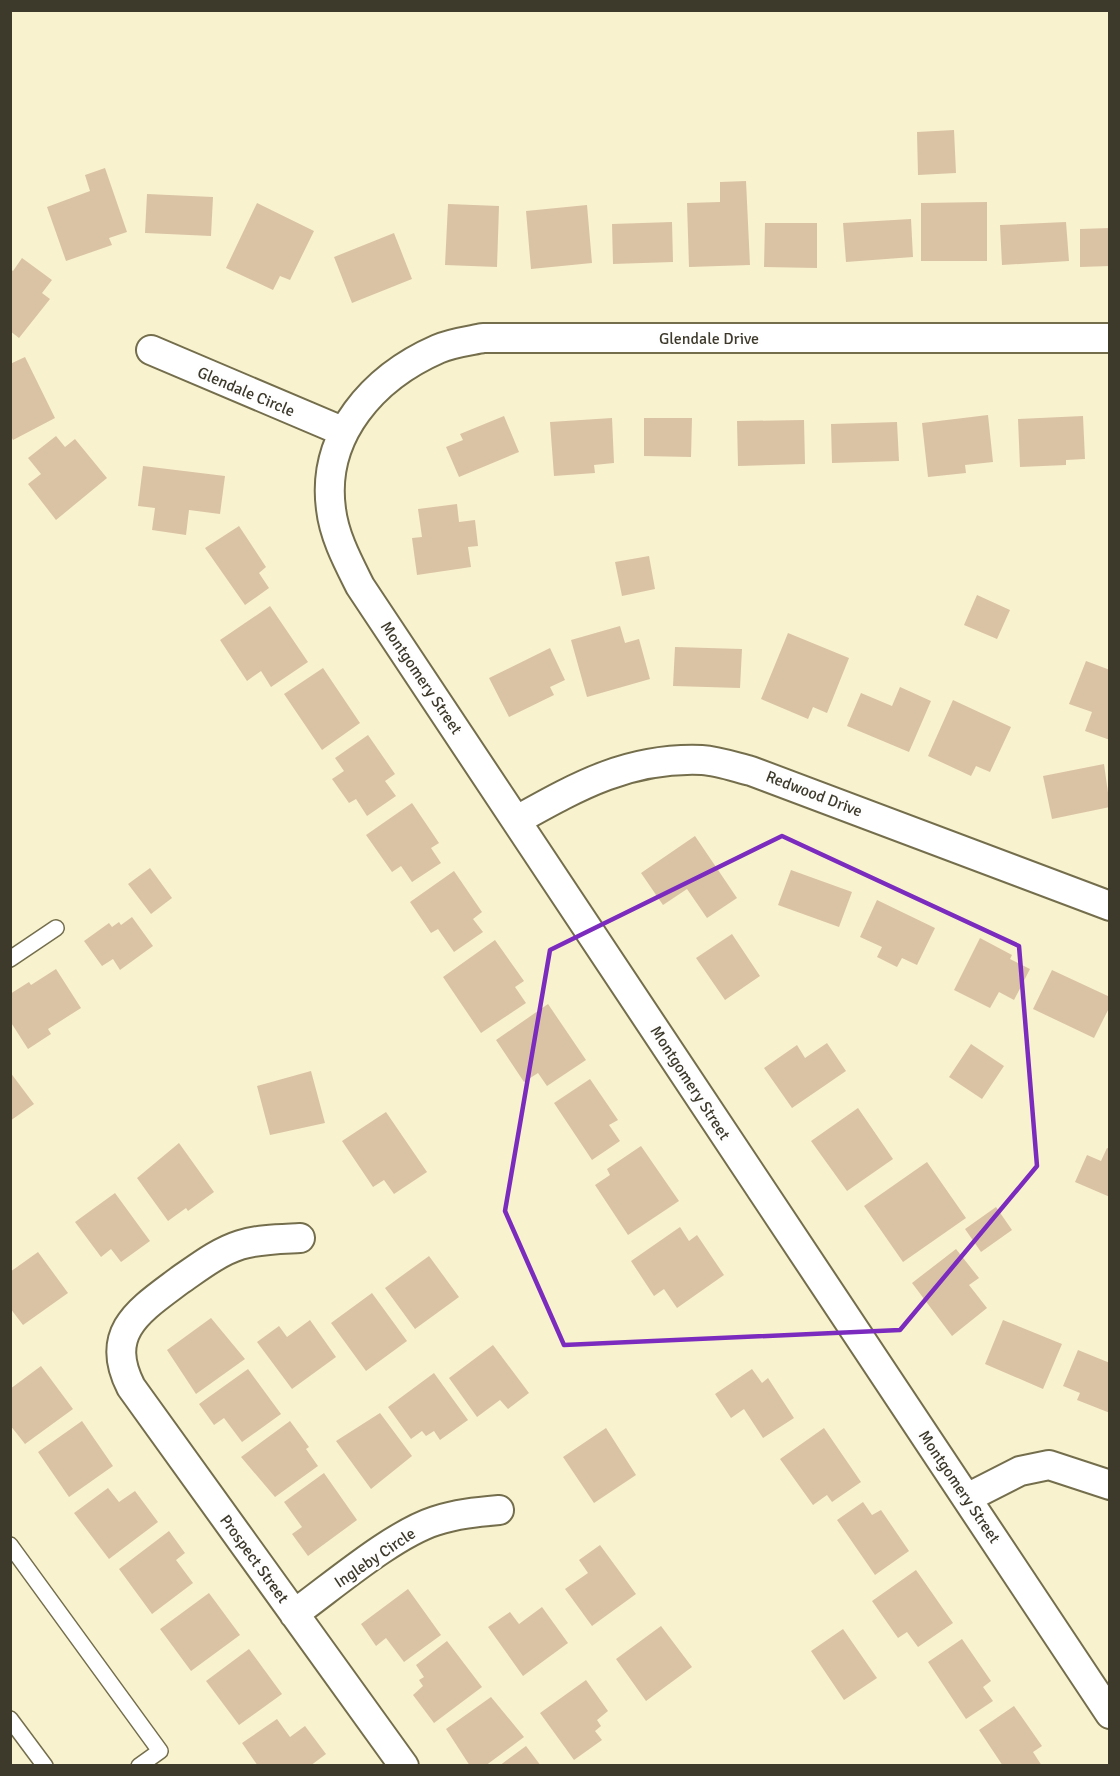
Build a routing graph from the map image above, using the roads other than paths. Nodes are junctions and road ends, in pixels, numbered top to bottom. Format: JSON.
{"nodes":[{"id":1,"x":1110,"y":338,"type":"edge"},
{"id":2,"x":151,"y":350,"type":"dead end"},
{"id":3,"x":342,"y":431,"type":"junction"},
{"id":4,"x":517,"y":820,"type":"junction"},
{"id":5,"x":1110,"y":906,"type":"edge"},
{"id":6,"x":56,"y":928,"type":"dead end"},
{"id":7,"x":10,"y":959,"type":"edge"},
{"id":8,"x":300,"y":1238,"type":"dead end"},
{"id":9,"x":1110,"y":1485,"type":"edge"},
{"id":10,"x":967,"y":1498,"type":"junction"},
{"id":11,"x":499,"y":1510,"type":"dead end"},
{"id":12,"x":10,"y":1545,"type":"edge"},
{"id":13,"x":294,"y":1614,"type":"junction"},
{"id":14,"x":1110,"y":1714,"type":"edge"},
{"id":15,"x":10,"y":1719,"type":"edge"},
{"id":16,"x":45,"y":1766,"type":"edge"},
{"id":17,"x":139,"y":1766,"type":"edge"},
{"id":18,"x":404,"y":1766,"type":"edge"}],
"edges":[{"from":1,"to":3,"type":"street","name":"Glendale Drive"},
{"from":2,"to":3,"type":"street","name":"Glendale Circle"},
{"from":3,"to":4,"type":"street","name":"Montgomery Street"},
{"from":4,"to":5,"type":"street","name":"Redwood Drive"},
{"from":4,"to":10,"type":"street","name":"Montgomery Street"},
{"from":6,"to":7,"type":"lane"},
{"from":8,"to":13,"type":"street","name":"Prospect Street"},
{"from":9,"to":10,"type":"street"},
{"from":10,"to":14,"type":"street","name":"Montgomery Street"},
{"from":11,"to":13,"type":"street","name":"Ingleby Circle"},
{"from":12,"to":17,"type":"lane"},
{"from":13,"to":18,"type":"street","name":"Prospect Street"},
{"from":15,"to":16,"type":"lane"}]}
